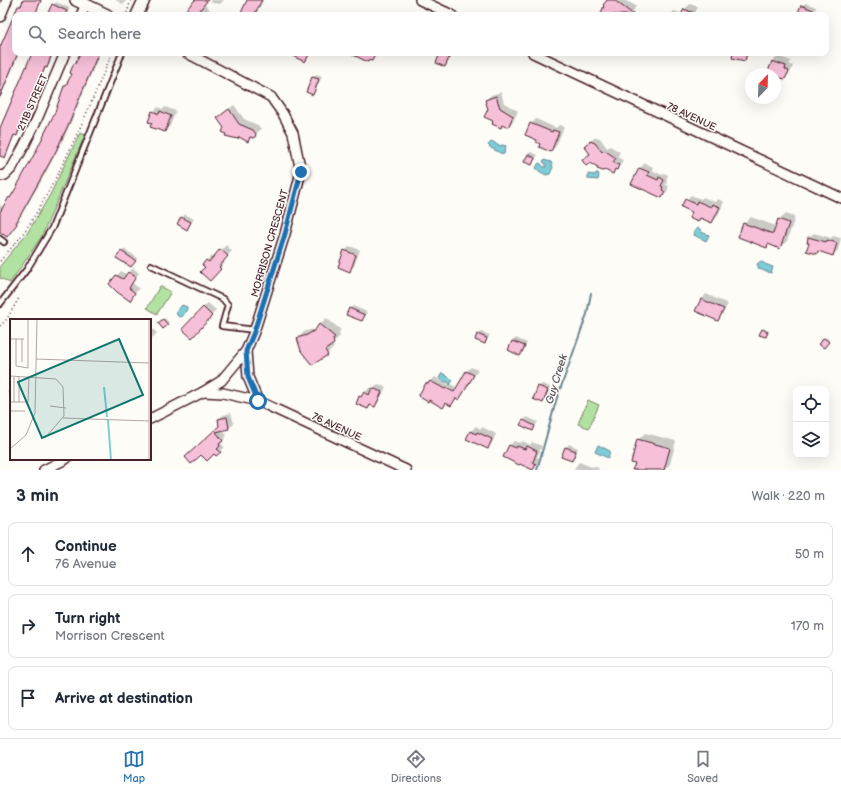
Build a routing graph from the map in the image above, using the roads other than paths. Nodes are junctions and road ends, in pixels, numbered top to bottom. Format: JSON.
{"nodes":[{"id":1,"x":7,"y":0,"type":"edge"},
{"id":2,"x":144,"y":0,"type":"edge"},
{"id":3,"x":420,"y":0,"type":"edge"},
{"id":4,"x":81,"y":7,"type":"edge"},
{"id":5,"x":97,"y":12,"type":"edge"},
{"id":6,"x":134,"y":12,"type":"edge"},
{"id":7,"x":446,"y":12,"type":"edge"},
{"id":8,"x":0,"y":17,"type":"edge"},
{"id":9,"x":64,"y":56,"type":"edge"},
{"id":10,"x":121,"y":56,"type":"edge"},
{"id":11,"x":193,"y":56,"type":"edge"},
{"id":12,"x":539,"y":56,"type":"edge"},
{"id":13,"x":0,"y":176,"type":"edge"},
{"id":14,"x":841,"y":198,"type":"edge"},
{"id":15,"x":151,"y":265,"type":"dead end"},
{"id":16,"x":0,"y":304,"type":"edge"},
{"id":17,"x":255,"y":330,"type":"junction"},
{"id":18,"x":246,"y":351,"type":"junction"},
{"id":19,"x":203,"y":392,"type":"junction"},
{"id":20,"x":258,"y":401,"type":"junction"},
{"id":21,"x":151,"y":418,"type":"edge"},
{"id":22,"x":64,"y":460,"type":"edge"},
{"id":23,"x":44,"y":470,"type":"edge"},
{"id":24,"x":406,"y":470,"type":"edge"}],
"edges":[{"from":1,"to":8,"type":"street"},
{"from":2,"to":6,"type":"street"},
{"from":3,"to":7,"type":"street"},
{"from":4,"to":5,"type":"street"},
{"from":9,"to":13,"type":"street","name":"211B STREET"},
{"from":10,"to":16,"type":"lane"},
{"from":11,"to":17,"type":"street","name":"MORRISON CRESCENT"},
{"from":12,"to":14,"type":"street","name":"78 AVENUE"},
{"from":15,"to":17,"type":"lane"},
{"from":17,"to":18,"type":"street","name":"MORRISON CRESCENT"},
{"from":18,"to":19,"type":"street","name":"MORRISON CRESCENT"},
{"from":18,"to":20,"type":"street"},
{"from":19,"to":20,"type":"street","name":"76 AVENUE"},
{"from":19,"to":21,"type":"street","name":"MORRISON CRESCENT"},
{"from":20,"to":24,"type":"street","name":"76 AVENUE"},
{"from":22,"to":23,"type":"street"}]}
